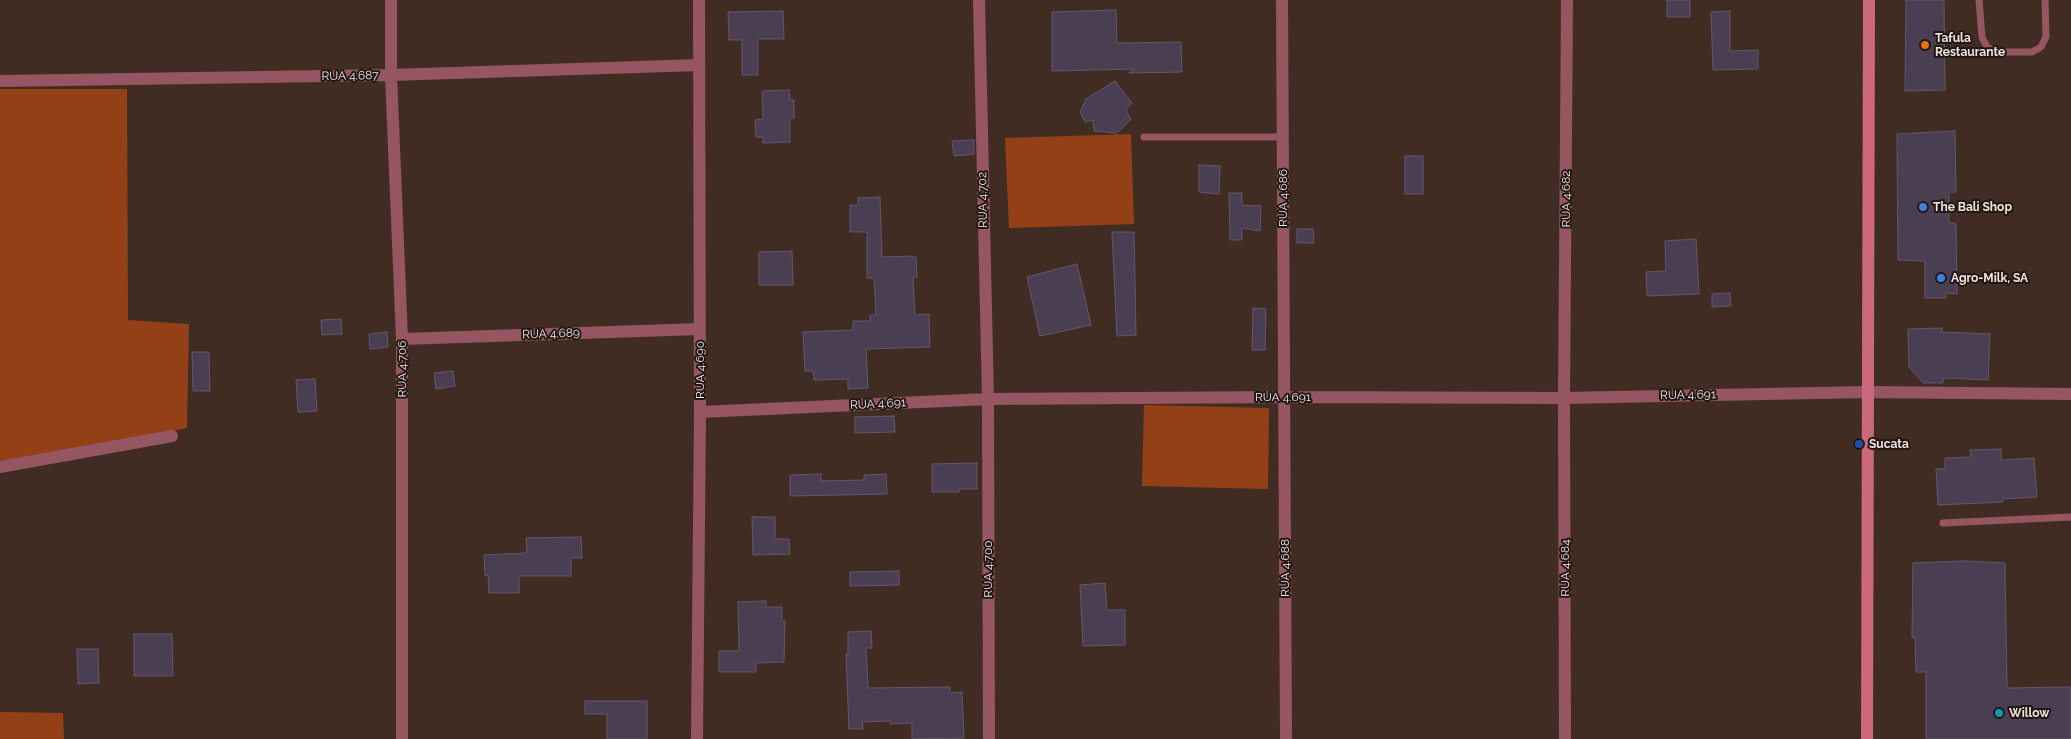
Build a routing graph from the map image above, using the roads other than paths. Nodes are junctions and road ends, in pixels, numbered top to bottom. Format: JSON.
{"nodes":[{"id":1,"x":391,"y":0,"type":"edge"},
{"id":2,"x":699,"y":0,"type":"edge"},
{"id":3,"x":979,"y":0,"type":"edge"},
{"id":4,"x":1282,"y":0,"type":"edge"},
{"id":5,"x":1567,"y":0,"type":"edge"},
{"id":6,"x":1869,"y":0,"type":"edge"},
{"id":7,"x":1979,"y":0,"type":"edge"},
{"id":8,"x":2045,"y":0,"type":"edge"},
{"id":9,"x":699,"y":64,"type":"junction"},
{"id":10,"x":391,"y":75,"type":"junction"},
{"id":11,"x":0,"y":80,"type":"edge"},
{"id":12,"x":1144,"y":137,"type":"dead end"},
{"id":13,"x":1282,"y":137,"type":"junction"},
{"id":14,"x":700,"y":329,"type":"junction"},
{"id":15,"x":402,"y":339,"type":"junction"},
{"id":16,"x":1866,"y":392,"type":"junction"},
{"id":17,"x":2071,"y":394,"type":"edge"},
{"id":18,"x":1284,"y":397,"type":"junction"},
{"id":19,"x":1564,"y":398,"type":"junction"},
{"id":20,"x":988,"y":399,"type":"junction"},
{"id":21,"x":700,"y":412,"type":"junction"},
{"id":22,"x":172,"y":436,"type":"dead end"},
{"id":23,"x":0,"y":467,"type":"edge"},
{"id":24,"x":2071,"y":517,"type":"edge"},
{"id":25,"x":1943,"y":523,"type":"dead end"},
{"id":26,"x":402,"y":739,"type":"edge"},
{"id":27,"x":697,"y":739,"type":"edge"},
{"id":28,"x":989,"y":739,"type":"edge"},
{"id":29,"x":1286,"y":739,"type":"edge"},
{"id":30,"x":1565,"y":739,"type":"edge"},
{"id":31,"x":1867,"y":739,"type":"edge"}],
"edges":[{"from":1,"to":10,"type":"street","name":"RUA 4.706"},
{"from":2,"to":9,"type":"street","name":"RUA 4.690"},
{"from":3,"to":20,"type":"street","name":"RUA 4.702"},
{"from":4,"to":13,"type":"street","name":"RUA 4.686"},
{"from":5,"to":19,"type":"street","name":"RUA 4.682"},
{"from":6,"to":16,"type":"main road"},
{"from":7,"to":8,"type":"lane"},
{"from":9,"to":10,"type":"street","name":"RUA 4.687"},
{"from":9,"to":14,"type":"street","name":"RUA 4.690"},
{"from":10,"to":11,"type":"street","name":"RUA 4.687"},
{"from":10,"to":15,"type":"street","name":"RUA 4.706"},
{"from":12,"to":13,"type":"lane"},
{"from":13,"to":18,"type":"street","name":"RUA 4.686"},
{"from":14,"to":15,"type":"street","name":"RUA 4.689"},
{"from":14,"to":21,"type":"street","name":"RUA 4.690"},
{"from":15,"to":26,"type":"street","name":"RUA 4.706"},
{"from":16,"to":17,"type":"street","name":"RUA 4.691"},
{"from":16,"to":19,"type":"street","name":"RUA 4.691"},
{"from":16,"to":31,"type":"main road"},
{"from":18,"to":19,"type":"street","name":"RUA 4.691"},
{"from":18,"to":20,"type":"street","name":"RUA 4.691"},
{"from":18,"to":29,"type":"street","name":"RUA 4.688"},
{"from":19,"to":30,"type":"street","name":"RUA 4.684"},
{"from":20,"to":21,"type":"street","name":"RUA 4.691"},
{"from":20,"to":28,"type":"street","name":"RUA 4.700"},
{"from":21,"to":27,"type":"street","name":"RUA 4.690"},
{"from":22,"to":23,"type":"street"},
{"from":24,"to":25,"type":"lane"}]}
